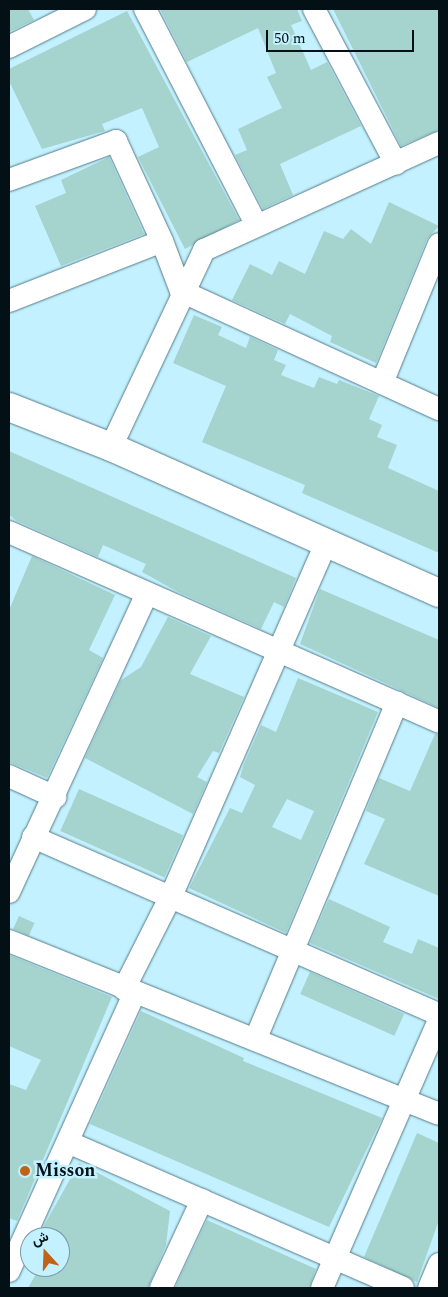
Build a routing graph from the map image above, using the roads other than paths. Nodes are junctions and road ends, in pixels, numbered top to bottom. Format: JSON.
{"nodes":[{"id":1,"x":85,"y":9,"type":"edge"},
{"id":2,"x":145,"y":9,"type":"edge"},
{"id":3,"x":314,"y":9,"type":"edge"},
{"id":4,"x":9,"y":47,"type":"edge"},
{"id":5,"x":439,"y":143,"type":"edge"},
{"id":6,"x":396,"y":164,"type":"junction"},
{"id":7,"x":9,"y":180,"type":"edge"},
{"id":8,"x":256,"y":224,"type":"junction"},
{"id":9,"x":162,"y":241,"type":"junction"},
{"id":10,"x":439,"y":244,"type":"edge"},
{"id":11,"x":181,"y":291,"type":"junction"},
{"id":12,"x":9,"y":301,"type":"edge"},
{"id":13,"x":382,"y":383,"type":"junction"},
{"id":14,"x":9,"y":407,"type":"edge"},
{"id":15,"x":439,"y":408,"type":"edge"},
{"id":16,"x":111,"y":447,"type":"junction"},
{"id":17,"x":9,"y":532,"type":"edge"},
{"id":18,"x":326,"y":543,"type":"junction"},
{"id":19,"x":148,"y":593,"type":"junction"},
{"id":20,"x":439,"y":593,"type":"edge"},
{"id":21,"x":281,"y":648,"type":"junction"},
{"id":22,"x":397,"y":702,"type":"junction"},
{"id":23,"x":439,"y":722,"type":"edge"},
{"id":24,"x":9,"y":776,"type":"edge"},
{"id":25,"x":55,"y":796,"type":"junction"},
{"id":26,"x":33,"y":837,"type":"junction"},
{"id":27,"x":9,"y":892,"type":"edge"},
{"id":28,"x":172,"y":894,"type":"junction"},
{"id":29,"x":9,"y":941,"type":"edge"},
{"id":30,"x":292,"y":948,"type":"junction"},
{"id":31,"x":129,"y":991,"type":"junction"},
{"id":32,"x":439,"y":1014,"type":"edge"},
{"id":33,"x":439,"y":1020,"type":"edge"},
{"id":34,"x":256,"y":1038,"type":"junction"},
{"id":35,"x":405,"y":1098,"type":"junction"},
{"id":36,"x":439,"y":1114,"type":"edge"},
{"id":37,"x":70,"y":1143,"type":"junction"},
{"id":38,"x":202,"y":1200,"type":"junction"},
{"id":39,"x":334,"y":1260,"type":"junction"},
{"id":40,"x":439,"y":1264,"type":"edge"},
{"id":41,"x":9,"y":1271,"type":"edge"},
{"id":42,"x":161,"y":1288,"type":"edge"},
{"id":43,"x":322,"y":1288,"type":"edge"},
{"id":44,"x":402,"y":1288,"type":"edge"},
{"id":45,"x":429,"y":1288,"type":"edge"}],
"edges":[{"from":1,"to":4,"type":"street"},
{"from":2,"to":8,"type":"street"},
{"from":3,"to":6,"type":"street"},
{"from":5,"to":6,"type":"street"},
{"from":6,"to":8,"type":"street"},
{"from":7,"to":9,"type":"street"},
{"from":8,"to":11,"type":"street"},
{"from":9,"to":11,"type":"street"},
{"from":9,"to":12,"type":"street"},
{"from":10,"to":13,"type":"street"},
{"from":11,"to":13,"type":"street"},
{"from":11,"to":16,"type":"street"},
{"from":13,"to":15,"type":"street"},
{"from":14,"to":16,"type":"main road"},
{"from":16,"to":18,"type":"main road"},
{"from":17,"to":19,"type":"street"},
{"from":18,"to":20,"type":"main road"},
{"from":18,"to":21,"type":"street"},
{"from":19,"to":21,"type":"street"},
{"from":19,"to":25,"type":"street"},
{"from":21,"to":22,"type":"street"},
{"from":21,"to":28,"type":"street"},
{"from":22,"to":23,"type":"street"},
{"from":22,"to":30,"type":"street"},
{"from":24,"to":25,"type":"street"},
{"from":25,"to":26,"type":"street"},
{"from":26,"to":27,"type":"street"},
{"from":26,"to":28,"type":"street"},
{"from":28,"to":30,"type":"street"},
{"from":28,"to":31,"type":"street"},
{"from":29,"to":31,"type":"street"},
{"from":30,"to":32,"type":"street"},
{"from":30,"to":34,"type":"street"},
{"from":31,"to":34,"type":"street"},
{"from":31,"to":37,"type":"street"},
{"from":33,"to":35,"type":"street"},
{"from":34,"to":35,"type":"street"},
{"from":35,"to":36,"type":"street"},
{"from":35,"to":39,"type":"street"},
{"from":37,"to":38,"type":"street"},
{"from":37,"to":41,"type":"street"},
{"from":38,"to":39,"type":"street"},
{"from":38,"to":42,"type":"street"},
{"from":39,"to":43,"type":"street"},
{"from":39,"to":44,"type":"street"},
{"from":40,"to":45,"type":"street"}]}
